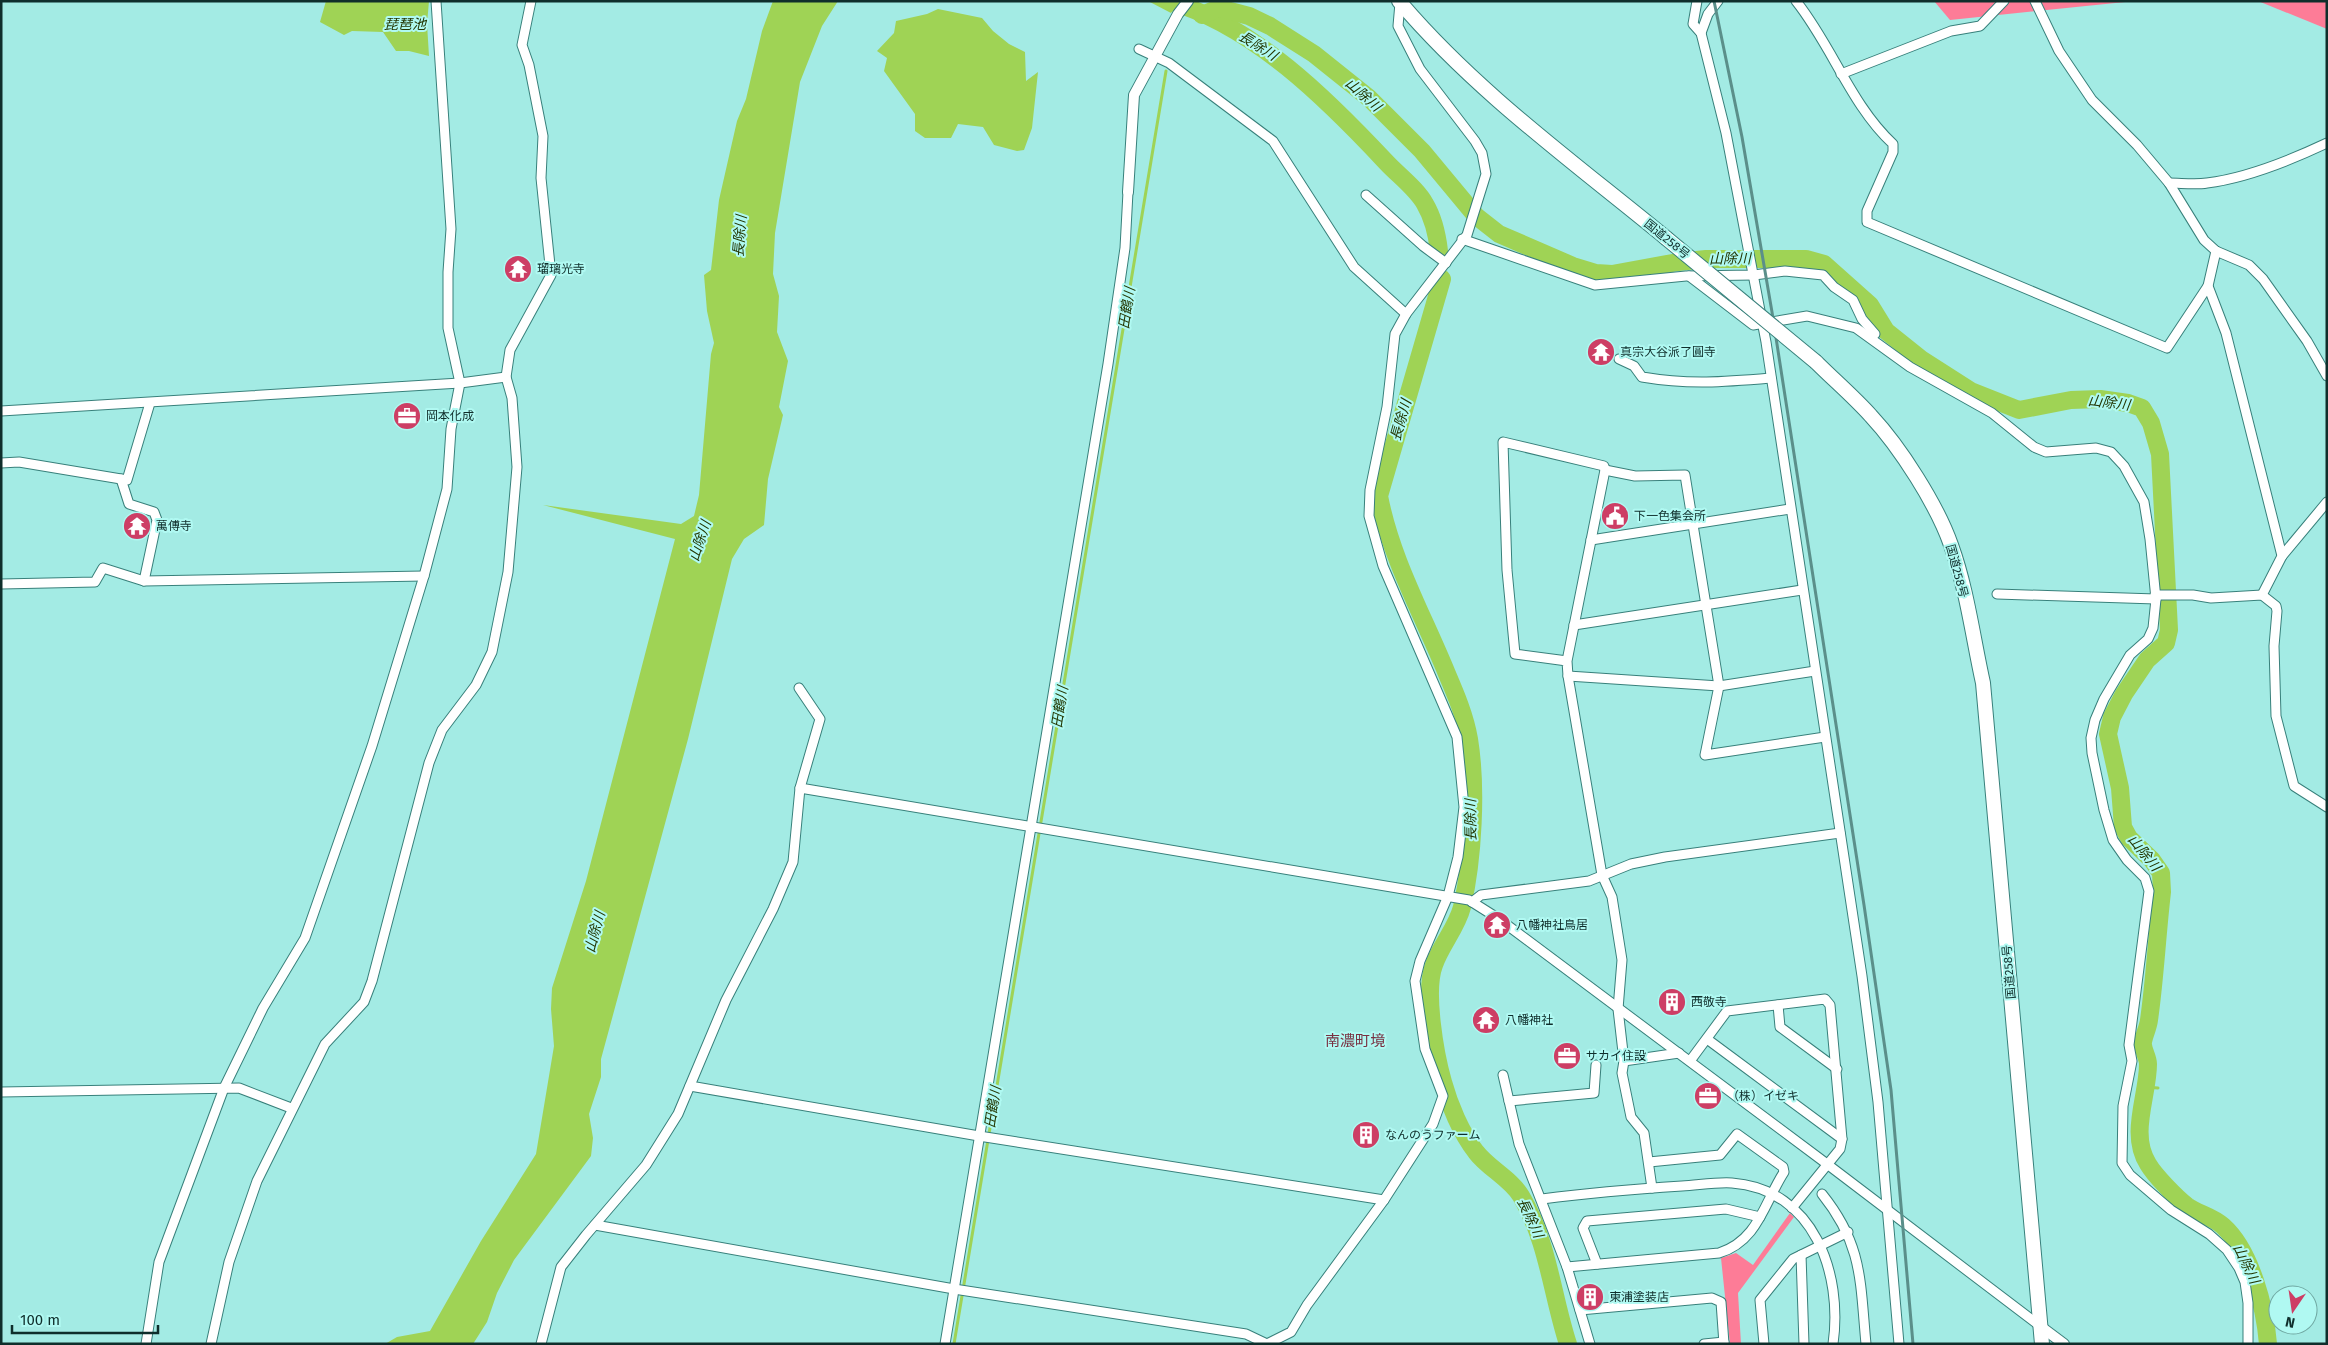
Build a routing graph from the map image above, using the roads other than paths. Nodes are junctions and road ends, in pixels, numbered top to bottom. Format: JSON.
{"nodes":[{"id":1,"x":436,"y":1,"type":"edge"},
{"id":2,"x":531,"y":1,"type":"edge"},
{"id":3,"x":1188,"y":1,"type":"edge"},
{"id":4,"x":1697,"y":1,"type":"edge"},
{"id":5,"x":1718,"y":1,"type":"edge"},
{"id":6,"x":1796,"y":1,"type":"edge"},
{"id":7,"x":2004,"y":1,"type":"edge"},
{"id":8,"x":2036,"y":1,"type":"edge"},
{"id":9,"x":1400,"y":2,"type":"edge"},
{"id":10,"x":1701,"y":33,"type":"junction"},
{"id":11,"x":1139,"y":49,"type":"dead end"},
{"id":12,"x":1841,"y":74,"type":"junction"},
{"id":13,"x":2327,"y":143,"type":"edge"},
{"id":14,"x":2169,"y":183,"type":"junction"},
{"id":15,"x":1128,"y":192,"type":"joint"},
{"id":16,"x":1366,"y":195,"type":"dead end"},
{"id":17,"x":1464,"y":237,"type":"junction"},
{"id":18,"x":2216,"y":251,"type":"junction"},
{"id":19,"x":1446,"y":263,"type":"junction"},
{"id":20,"x":1754,"y":275,"type":"junction"},
{"id":21,"x":1689,"y":276,"type":"junction"},
{"id":22,"x":2208,"y":286,"type":"junction"},
{"id":23,"x":1406,"y":314,"type":"junction"},
{"id":24,"x":1762,"y":323,"type":"junction"},
{"id":25,"x":1888,"y":350,"type":"junction"},
{"id":26,"x":1619,"y":359,"type":"dead end"},
{"id":27,"x":506,"y":376,"type":"junction"},
{"id":28,"x":2327,"y":376,"type":"edge"},
{"id":29,"x":1771,"y":378,"type":"junction"},
{"id":30,"x":460,"y":383,"type":"junction"},
{"id":31,"x":150,"y":403,"type":"junction"},
{"id":32,"x":1,"y":411,"type":"edge"},
{"id":33,"x":1,"y":463,"type":"edge"},
{"id":34,"x":1606,"y":470,"type":"junction"},
{"id":35,"x":121,"y":479,"type":"junction"},
{"id":36,"x":2327,"y":502,"type":"edge"},
{"id":37,"x":1790,"y":509,"type":"junction"},
{"id":38,"x":1692,"y":524,"type":"junction"},
{"id":39,"x":1591,"y":540,"type":"junction"},
{"id":40,"x":2282,"y":556,"type":"junction"},
{"id":41,"x":424,"y":576,"type":"junction"},
{"id":42,"x":144,"y":581,"type":"junction"},
{"id":43,"x":1,"y":584,"type":"edge"},
{"id":44,"x":1802,"y":590,"type":"junction"},
{"id":45,"x":1997,"y":594,"type":"dead end"},
{"id":46,"x":2262,"y":595,"type":"junction"},
{"id":47,"x":2156,"y":597,"type":"junction"},
{"id":48,"x":1706,"y":606,"type":"junction"},
{"id":49,"x":1574,"y":625,"type":"junction"},
{"id":50,"x":1567,"y":661,"type":"junction"},
{"id":51,"x":1815,"y":671,"type":"junction"},
{"id":52,"x":1568,"y":676,"type":"junction"},
{"id":53,"x":1719,"y":686,"type":"junction"},
{"id":54,"x":799,"y":688,"type":"dead end"},
{"id":55,"x":1825,"y":737,"type":"junction"},
{"id":56,"x":800,"y":788,"type":"junction"},
{"id":57,"x":2327,"y":807,"type":"edge"},
{"id":58,"x":1037,"y":829,"type":"junction"},
{"id":59,"x":1840,"y":833,"type":"junction"},
{"id":60,"x":1602,"y":875,"type":"junction"},
{"id":61,"x":1451,"y":897,"type":"junction"},
{"id":62,"x":1471,"y":901,"type":"junction"},
{"id":63,"x":1778,"y":1005,"type":"junction"},
{"id":64,"x":1618,"y":1009,"type":"junction"},
{"id":65,"x":1707,"y":1039,"type":"junction"},
{"id":66,"x":1679,"y":1053,"type":"junction"},
{"id":67,"x":1624,"y":1061,"type":"junction"},
{"id":68,"x":1690,"y":1061,"type":"junction"},
{"id":69,"x":1596,"y":1065,"type":"dead end"},
{"id":70,"x":1837,"y":1069,"type":"junction"},
{"id":71,"x":1503,"y":1075,"type":"dead end"},
{"id":72,"x":690,"y":1086,"type":"junction"},
{"id":73,"x":224,"y":1088,"type":"junction"},
{"id":74,"x":1,"y":1092,"type":"edge"},
{"id":75,"x":1509,"y":1100,"type":"junction"},
{"id":76,"x":291,"y":1108,"type":"junction"},
{"id":77,"x":981,"y":1136,"type":"junction"},
{"id":78,"x":1842,"y":1139,"type":"junction"},
{"id":79,"x":1649,"y":1162,"type":"junction"},
{"id":80,"x":1827,"y":1164,"type":"junction"},
{"id":81,"x":1652,"y":1188,"type":"junction"},
{"id":82,"x":1771,"y":1194,"type":"junction"},
{"id":83,"x":1822,"y":1194,"type":"dead end"},
{"id":84,"x":1542,"y":1199,"type":"junction"},
{"id":85,"x":1384,"y":1200,"type":"junction"},
{"id":86,"x":1792,"y":1208,"type":"junction"},
{"id":87,"x":1888,"y":1211,"type":"junction"},
{"id":88,"x":1760,"y":1217,"type":"junction"},
{"id":89,"x":595,"y":1225,"type":"junction"},
{"id":90,"x":1848,"y":1232,"type":"junction"},
{"id":91,"x":1821,"y":1245,"type":"junction"},
{"id":92,"x":1801,"y":1255,"type":"junction"},
{"id":93,"x":1596,"y":1264,"type":"junction"},
{"id":94,"x":1567,"y":1267,"type":"junction"},
{"id":95,"x":956,"y":1289,"type":"junction"},
{"id":96,"x":1580,"y":1310,"type":"junction"},
{"id":97,"x":2040,"y":1326,"type":"junction"},
{"id":98,"x":1724,"y":1343,"type":"edge"},
{"id":99,"x":146,"y":1344,"type":"edge"},
{"id":100,"x":211,"y":1344,"type":"edge"},
{"id":101,"x":541,"y":1344,"type":"edge"},
{"id":102,"x":945,"y":1344,"type":"edge"},
{"id":103,"x":1267,"y":1344,"type":"edge"},
{"id":104,"x":1590,"y":1344,"type":"edge"},
{"id":105,"x":1704,"y":1344,"type":"edge"},
{"id":106,"x":1764,"y":1344,"type":"edge"},
{"id":107,"x":1804,"y":1344,"type":"edge"},
{"id":108,"x":1833,"y":1344,"type":"edge"},
{"id":109,"x":1866,"y":1344,"type":"edge"},
{"id":110,"x":1899,"y":1344,"type":"edge"},
{"id":111,"x":2042,"y":1344,"type":"edge"},
{"id":112,"x":2064,"y":1344,"type":"edge"},
{"id":113,"x":2248,"y":1344,"type":"edge"}],
"edges":[{"from":1,"to":30,"type":"street"},
{"from":2,"to":27,"type":"street"},
{"from":3,"to":15,"type":"street"},
{"from":4,"to":10,"type":"street"},
{"from":5,"to":10,"type":"street"},
{"from":6,"to":12,"type":"street"},
{"from":7,"to":12,"type":"street"},
{"from":8,"to":14,"type":"street"},
{"from":9,"to":17,"type":"street"},
{"from":9,"to":97,"type":"highway","name":"国道258号","bridge":true},
{"from":10,"to":20,"type":"street"},
{"from":11,"to":23,"type":"street"},
{"from":12,"to":22,"type":"street"},
{"from":13,"to":14,"type":"street"},
{"from":14,"to":18,"type":"street"},
{"from":15,"to":58,"type":"street"},
{"from":16,"to":19,"type":"street"},
{"from":17,"to":19,"type":"street"},
{"from":17,"to":21,"type":"street"},
{"from":18,"to":22,"type":"street"},
{"from":18,"to":28,"type":"street"},
{"from":19,"to":23,"type":"street"},
{"from":20,"to":21,"type":"street"},
{"from":20,"to":24,"type":"street"},
{"from":20,"to":25,"type":"street"},
{"from":21,"to":24,"type":"street"},
{"from":22,"to":40,"type":"street"},
{"from":23,"to":61,"type":"street"},
{"from":24,"to":25,"type":"street"},
{"from":24,"to":29,"type":"street"},
{"from":25,"to":47,"type":"street"},
{"from":26,"to":29,"type":"street"},
{"from":27,"to":30,"type":"street"},
{"from":27,"to":76,"type":"street"},
{"from":29,"to":37,"type":"street"},
{"from":30,"to":31,"type":"street"},
{"from":30,"to":41,"type":"street"},
{"from":31,"to":32,"type":"street"},
{"from":31,"to":35,"type":"street"},
{"from":33,"to":35,"type":"street"},
{"from":34,"to":38,"type":"street"},
{"from":34,"to":39,"type":"street"},
{"from":34,"to":50,"type":"street"},
{"from":35,"to":42,"type":"street"},
{"from":36,"to":40,"type":"street"},
{"from":37,"to":38,"type":"street"},
{"from":37,"to":44,"type":"street"},
{"from":38,"to":39,"type":"street"},
{"from":38,"to":48,"type":"street"},
{"from":39,"to":49,"type":"street"},
{"from":40,"to":46,"type":"street"},
{"from":41,"to":42,"type":"street"},
{"from":41,"to":73,"type":"street"},
{"from":42,"to":43,"type":"street"},
{"from":44,"to":48,"type":"street"},
{"from":44,"to":51,"type":"street"},
{"from":45,"to":47,"type":"street"},
{"from":46,"to":47,"type":"street"},
{"from":46,"to":57,"type":"street"},
{"from":47,"to":113,"type":"street"},
{"from":48,"to":49,"type":"street"},
{"from":48,"to":53,"type":"street"},
{"from":49,"to":50,"type":"street"},
{"from":50,"to":52,"type":"street"},
{"from":51,"to":53,"type":"street"},
{"from":51,"to":55,"type":"street"},
{"from":52,"to":53,"type":"street"},
{"from":52,"to":60,"type":"street"},
{"from":53,"to":55,"type":"street"},
{"from":54,"to":56,"type":"street"},
{"from":55,"to":59,"type":"street"},
{"from":56,"to":58,"type":"street"},
{"from":56,"to":72,"type":"street"},
{"from":58,"to":61,"type":"street"},
{"from":58,"to":77,"type":"street"},
{"from":59,"to":60,"type":"street"},
{"from":59,"to":87,"type":"street"},
{"from":60,"to":62,"type":"street"},
{"from":60,"to":64,"type":"street"},
{"from":61,"to":62,"type":"street"},
{"from":61,"to":85,"type":"street"},
{"from":62,"to":64,"type":"street"},
{"from":63,"to":65,"type":"street"},
{"from":63,"to":70,"type":"street"},
{"from":63,"to":70,"type":"street"},
{"from":64,"to":66,"type":"street"},
{"from":64,"to":67,"type":"street"},
{"from":65,"to":68,"type":"street"},
{"from":65,"to":78,"type":"street"},
{"from":66,"to":67,"type":"street"},
{"from":66,"to":68,"type":"street"},
{"from":67,"to":79,"type":"street"},
{"from":68,"to":80,"type":"street"},
{"from":69,"to":75,"type":"street"},
{"from":70,"to":78,"type":"street"},
{"from":71,"to":75,"type":"street"},
{"from":72,"to":77,"type":"street"},
{"from":72,"to":89,"type":"street"},
{"from":73,"to":74,"type":"street"},
{"from":73,"to":76,"type":"street"},
{"from":73,"to":99,"type":"street"},
{"from":75,"to":84,"type":"street"},
{"from":76,"to":100,"type":"street"},
{"from":77,"to":85,"type":"street"},
{"from":77,"to":95,"type":"street"},
{"from":78,"to":80,"type":"street"},
{"from":79,"to":81,"type":"street"},
{"from":79,"to":82,"type":"street"},
{"from":80,"to":86,"type":"street"},
{"from":80,"to":87,"type":"street"},
{"from":81,"to":82,"type":"street"},
{"from":81,"to":84,"type":"street"},
{"from":82,"to":86,"type":"street"},
{"from":82,"to":88,"type":"street"},
{"from":83,"to":90,"type":"street"},
{"from":84,"to":94,"type":"street"},
{"from":85,"to":103,"type":"street"},
{"from":86,"to":91,"type":"street"},
{"from":87,"to":97,"type":"street"},
{"from":87,"to":110,"type":"street"},
{"from":88,"to":93,"type":"street"},
{"from":88,"to":93,"type":"street"},
{"from":89,"to":95,"type":"street"},
{"from":89,"to":101,"type":"street"},
{"from":90,"to":91,"type":"street"},
{"from":90,"to":109,"type":"street"},
{"from":91,"to":92,"type":"street"},
{"from":91,"to":108,"type":"street"},
{"from":92,"to":106,"type":"street"},
{"from":92,"to":107,"type":"street"},
{"from":93,"to":94,"type":"street"},
{"from":94,"to":96,"type":"street"},
{"from":95,"to":102,"type":"street"},
{"from":95,"to":103,"type":"street"},
{"from":96,"to":98,"type":"street"},
{"from":96,"to":104,"type":"street"},
{"from":97,"to":111,"type":"highway","name":"国道258号"},
{"from":97,"to":112,"type":"street"},
{"from":98,"to":105,"type":"street"}]}
